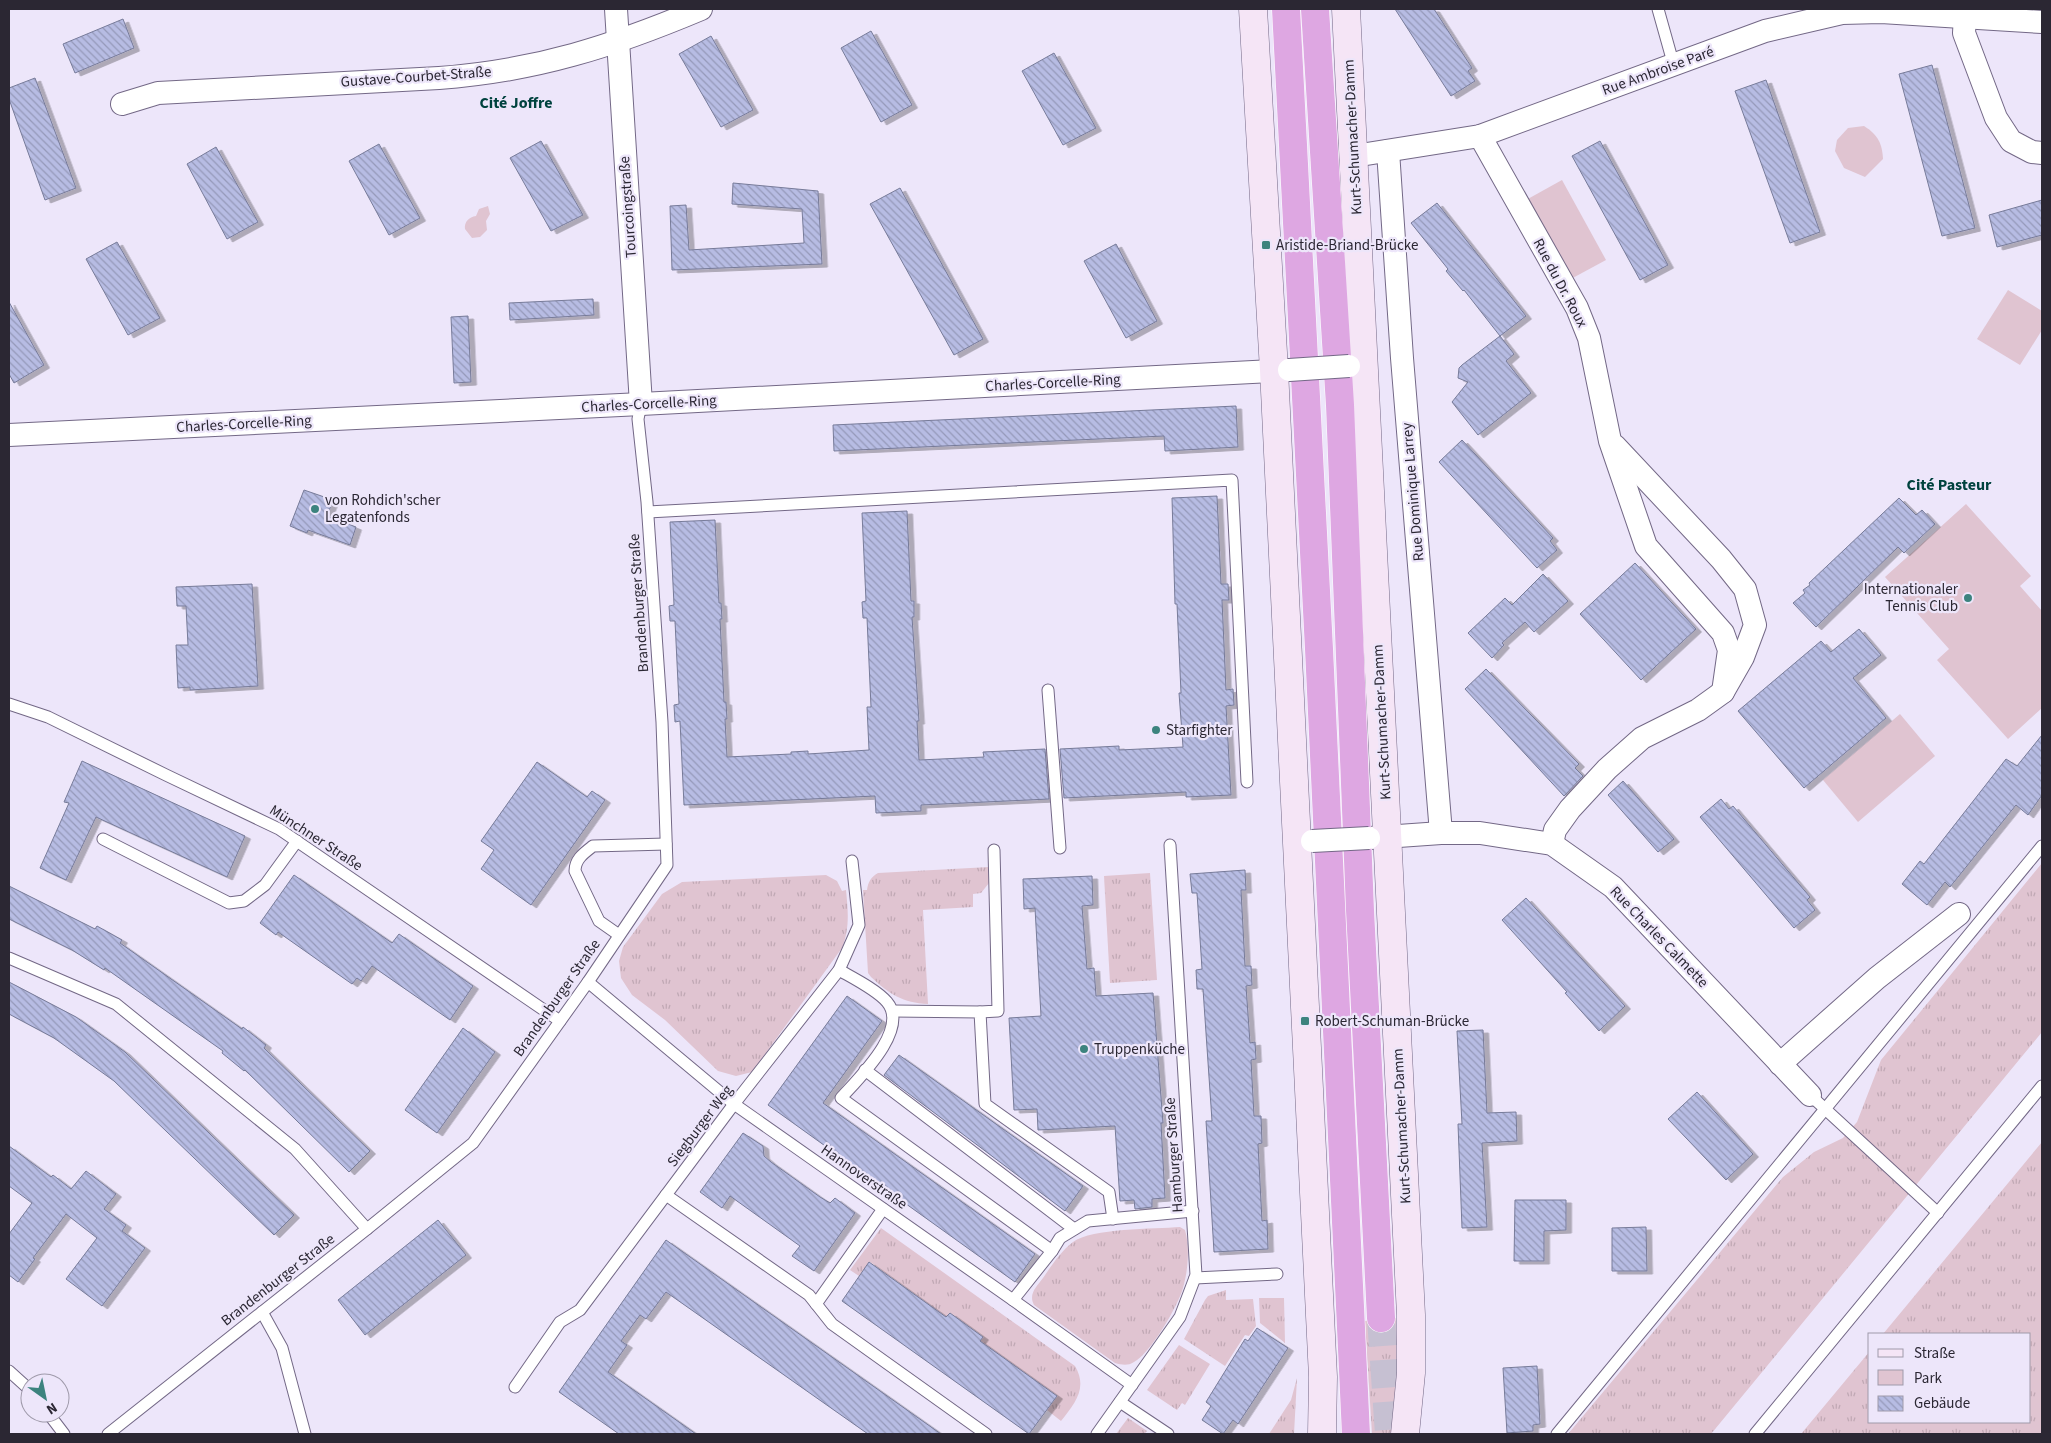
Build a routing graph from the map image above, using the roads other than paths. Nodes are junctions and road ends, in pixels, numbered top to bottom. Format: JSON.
{"nodes":[{"id":1,"x":616,"y":9,"type":"edge"},
{"id":2,"x":701,"y":9,"type":"edge"},
{"id":3,"x":1253,"y":9,"type":"edge"},
{"id":4,"x":1286,"y":9,"type":"edge"},
{"id":5,"x":1315,"y":9,"type":"edge"},
{"id":6,"x":1346,"y":9,"type":"edge"},
{"id":7,"x":1658,"y":9,"type":"edge"},
{"id":8,"x":1975,"y":14,"type":"edge"},
{"id":9,"x":2042,"y":22,"type":"edge"},
{"id":10,"x":618,"y":42,"type":"junction"},
{"id":11,"x":1674,"y":66,"type":"junction"},
{"id":12,"x":122,"y":104,"type":"dead end"},
{"id":13,"x":1480,"y":136,"type":"junction"},
{"id":14,"x":1388,"y":151,"type":"junction"},
{"id":15,"x":2042,"y":153,"type":"edge"},
{"id":16,"x":1354,"y":156,"type":"junction"},
{"id":17,"x":1356,"y":366,"type":"junction"},
{"id":18,"x":1282,"y":370,"type":"junction"},
{"id":19,"x":641,"y":404,"type":"junction"},
{"id":20,"x":9,"y":435,"type":"edge"},
{"id":21,"x":1610,"y":441,"type":"junction"},
{"id":22,"x":648,"y":512,"type":"junction"},
{"id":23,"x":1048,"y":690,"type":"dead end"},
{"id":24,"x":1723,"y":692,"type":"junction"},
{"id":25,"x":9,"y":704,"type":"edge"},
{"id":26,"x":1248,"y":782,"type":"dead end"},
{"id":27,"x":1441,"y":833,"type":"junction"},
{"id":28,"x":1379,"y":837,"type":"junction"},
{"id":29,"x":103,"y":839,"type":"dead end"},
{"id":30,"x":297,"y":841,"type":"junction"},
{"id":31,"x":1304,"y":841,"type":"junction"},
{"id":32,"x":666,"y":844,"type":"junction"},
{"id":33,"x":1552,"y":844,"type":"junction"},
{"id":34,"x":1170,"y":845,"type":"dead end"},
{"id":35,"x":2042,"y":846,"type":"edge"},
{"id":36,"x":1060,"y":848,"type":"dead end"},
{"id":37,"x":994,"y":850,"type":"dead end"},
{"id":38,"x":852,"y":861,"type":"dead end"},
{"id":39,"x":1959,"y":914,"type":"dead end"},
{"id":40,"x":619,"y":935,"type":"junction"},
{"id":41,"x":9,"y":958,"type":"edge"},
{"id":42,"x":839,"y":970,"type":"junction"},
{"id":43,"x":588,"y":982,"type":"junction"},
{"id":44,"x":893,"y":1011,"type":"junction"},
{"id":45,"x":980,"y":1012,"type":"junction"},
{"id":46,"x":560,"y":1021,"type":"junction"},
{"id":47,"x":1780,"y":1064,"type":"junction"},
{"id":48,"x":865,"y":1070,"type":"junction"},
{"id":49,"x":2042,"y":1086,"type":"edge"},
{"id":50,"x":1818,"y":1102,"type":"junction"},
{"id":51,"x":734,"y":1104,"type":"junction"},
{"id":52,"x":666,"y":1195,"type":"junction"},
{"id":53,"x":883,"y":1209,"type":"junction"},
{"id":54,"x":1193,"y":1211,"type":"junction"},
{"id":55,"x":1938,"y":1213,"type":"junction"},
{"id":56,"x":1113,"y":1219,"type":"junction"},
{"id":57,"x":367,"y":1229,"type":"junction"},
{"id":58,"x":1074,"y":1229,"type":"junction"},
{"id":59,"x":1052,"y":1251,"type":"junction"},
{"id":60,"x":1277,"y":1274,"type":"dead end"},
{"id":61,"x":1195,"y":1278,"type":"junction"},
{"id":62,"x":1013,"y":1300,"type":"junction"},
{"id":63,"x":816,"y":1304,"type":"junction"},
{"id":64,"x":262,"y":1312,"type":"junction"},
{"id":65,"x":1381,"y":1318,"type":"tunnel mouth"},
{"id":66,"x":9,"y":1371,"type":"edge"},
{"id":67,"x":20,"y":1381,"type":"edge"},
{"id":68,"x":1132,"y":1385,"type":"junction"},
{"id":69,"x":514,"y":1387,"type":"dead end"},
{"id":70,"x":1120,"y":1402,"type":"junction"},
{"id":71,"x":56,"y":1423,"type":"edge"},
{"id":72,"x":64,"y":1434,"type":"edge"},
{"id":73,"x":108,"y":1434,"type":"edge"},
{"id":74,"x":305,"y":1434,"type":"edge"},
{"id":75,"x":986,"y":1434,"type":"edge"},
{"id":76,"x":1096,"y":1434,"type":"edge"},
{"id":77,"x":1168,"y":1434,"type":"edge"},
{"id":78,"x":1322,"y":1434,"type":"edge"},
{"id":79,"x":1356,"y":1434,"type":"edge"},
{"id":80,"x":1405,"y":1434,"type":"edge"},
{"id":81,"x":1557,"y":1434,"type":"edge"},
{"id":82,"x":1755,"y":1434,"type":"edge"}],
"edges":[{"from":1,"to":10,"type":"street","name":"Tourcoingstraße"},
{"from":2,"to":10,"type":"street","name":"Gustave-Courbet-Straße"},
{"from":3,"to":18,"type":"main road"},
{"from":4,"to":79,"type":"highway"},
{"from":5,"to":65,"type":"highway"},
{"from":6,"to":16,"type":"main road","name":"Kurt-Schumacher-Damm"},
{"from":7,"to":11,"type":"lane"},
{"from":8,"to":9,"type":"street","name":"Rue Ambroise Paré"},
{"from":8,"to":11,"type":"street","name":"Rue Ambroise Paré"},
{"from":8,"to":15,"type":"street"},
{"from":10,"to":12,"type":"street","name":"Gustave-Courbet-Straße"},
{"from":10,"to":19,"type":"street","name":"Tourcoingstraße"},
{"from":11,"to":13,"type":"street","name":"Rue Ambroise Paré"},
{"from":13,"to":14,"type":"street","name":"Rue Ambroise Paré"},
{"from":13,"to":21,"type":"street","name":"Rue du Dr. Roux"},
{"from":14,"to":16,"type":"street","name":"Rue Ambroise Paré"},
{"from":14,"to":27,"type":"street","name":"Rue Dominique Larrey"},
{"from":16,"to":17,"type":"main road","name":"Kurt-Schumacher-Damm"},
{"from":17,"to":18,"type":"street","bridge":true},
{"from":17,"to":28,"type":"main road","name":"Kurt-Schumacher-Damm"},
{"from":18,"to":19,"type":"street","name":"Charles-Corcelle-Ring"},
{"from":18,"to":31,"type":"main road"},
{"from":19,"to":20,"type":"street","name":"Charles-Corcelle-Ring"},
{"from":19,"to":22,"type":"lane","name":"Brandenburger Straße"},
{"from":21,"to":24,"type":"street","name":"Rue du Dr. Roux"},
{"from":21,"to":24,"type":"street"},
{"from":22,"to":26,"type":"lane"},
{"from":22,"to":32,"type":"lane","name":"Brandenburger Straße"},
{"from":23,"to":36,"type":"lane"},
{"from":24,"to":33,"type":"street"},
{"from":25,"to":30,"type":"lane","name":"Münchner Straße"},
{"from":27,"to":28,"type":"street","name":"Rue Charles Calmette"},
{"from":27,"to":33,"type":"street","name":"Rue Charles Calmette"},
{"from":28,"to":31,"type":"street","bridge":true},
{"from":28,"to":80,"type":"main road","name":"Kurt-Schumacher-Damm"},
{"from":29,"to":30,"type":"lane"},
{"from":30,"to":46,"type":"lane","name":"Münchner Straße"},
{"from":31,"to":78,"type":"main road"},
{"from":32,"to":40,"type":"lane","name":"Brandenburger Straße"},
{"from":32,"to":40,"type":"lane"},
{"from":33,"to":47,"type":"street","name":"Rue Charles Calmette"},
{"from":34,"to":54,"type":"lane","name":"Hamburger Straße"},
{"from":35,"to":50,"type":"lane"},
{"from":37,"to":45,"type":"lane"},
{"from":38,"to":42,"type":"lane","name":"Siegburger Weg"},
{"from":39,"to":47,"type":"street"},
{"from":40,"to":43,"type":"lane","name":"Brandenburger Straße"},
{"from":41,"to":57,"type":"lane"},
{"from":42,"to":44,"type":"lane"},
{"from":42,"to":51,"type":"lane","name":"Siegburger Weg"},
{"from":43,"to":46,"type":"lane","name":"Brandenburger Straße"},
{"from":43,"to":51,"type":"lane","name":"Hannoverstraße"},
{"from":44,"to":45,"type":"lane"},
{"from":44,"to":48,"type":"lane"},
{"from":45,"to":56,"type":"lane"},
{"from":46,"to":57,"type":"lane","name":"Brandenburger Straße"},
{"from":47,"to":50,"type":"street","name":"Rue Charles Calmette"},
{"from":48,"to":58,"type":"lane"},
{"from":48,"to":59,"type":"lane"},
{"from":49,"to":55,"type":"lane"},
{"from":50,"to":55,"type":"lane"},
{"from":50,"to":81,"type":"lane"},
{"from":51,"to":52,"type":"lane","name":"Siegburger Weg"},
{"from":51,"to":53,"type":"lane","name":"Hannoverstraße"},
{"from":52,"to":63,"type":"lane"},
{"from":52,"to":69,"type":"lane","name":"Siegburger Weg"},
{"from":53,"to":62,"type":"lane","name":"Hannoverstraße"},
{"from":53,"to":63,"type":"lane"},
{"from":54,"to":56,"type":"lane"},
{"from":54,"to":61,"type":"lane","name":"Hamburger Straße"},
{"from":55,"to":82,"type":"lane"},
{"from":56,"to":58,"type":"lane"},
{"from":57,"to":64,"type":"lane","name":"Brandenburger Straße"},
{"from":58,"to":59,"type":"lane"},
{"from":59,"to":62,"type":"lane"},
{"from":60,"to":61,"type":"lane"},
{"from":61,"to":68,"type":"lane","name":"Hamburger Straße"},
{"from":62,"to":68,"type":"lane","name":"Hannoverstraße"},
{"from":63,"to":75,"type":"lane"},
{"from":64,"to":73,"type":"lane","name":"Brandenburger Straße"},
{"from":64,"to":74,"type":"lane"},
{"from":66,"to":67,"type":"lane"},
{"from":68,"to":70,"type":"lane","name":"Hamburger Straße"},
{"from":70,"to":76,"type":"lane","name":"Hamburger Straße"},
{"from":70,"to":77,"type":"lane"},
{"from":71,"to":72,"type":"lane"}]}
